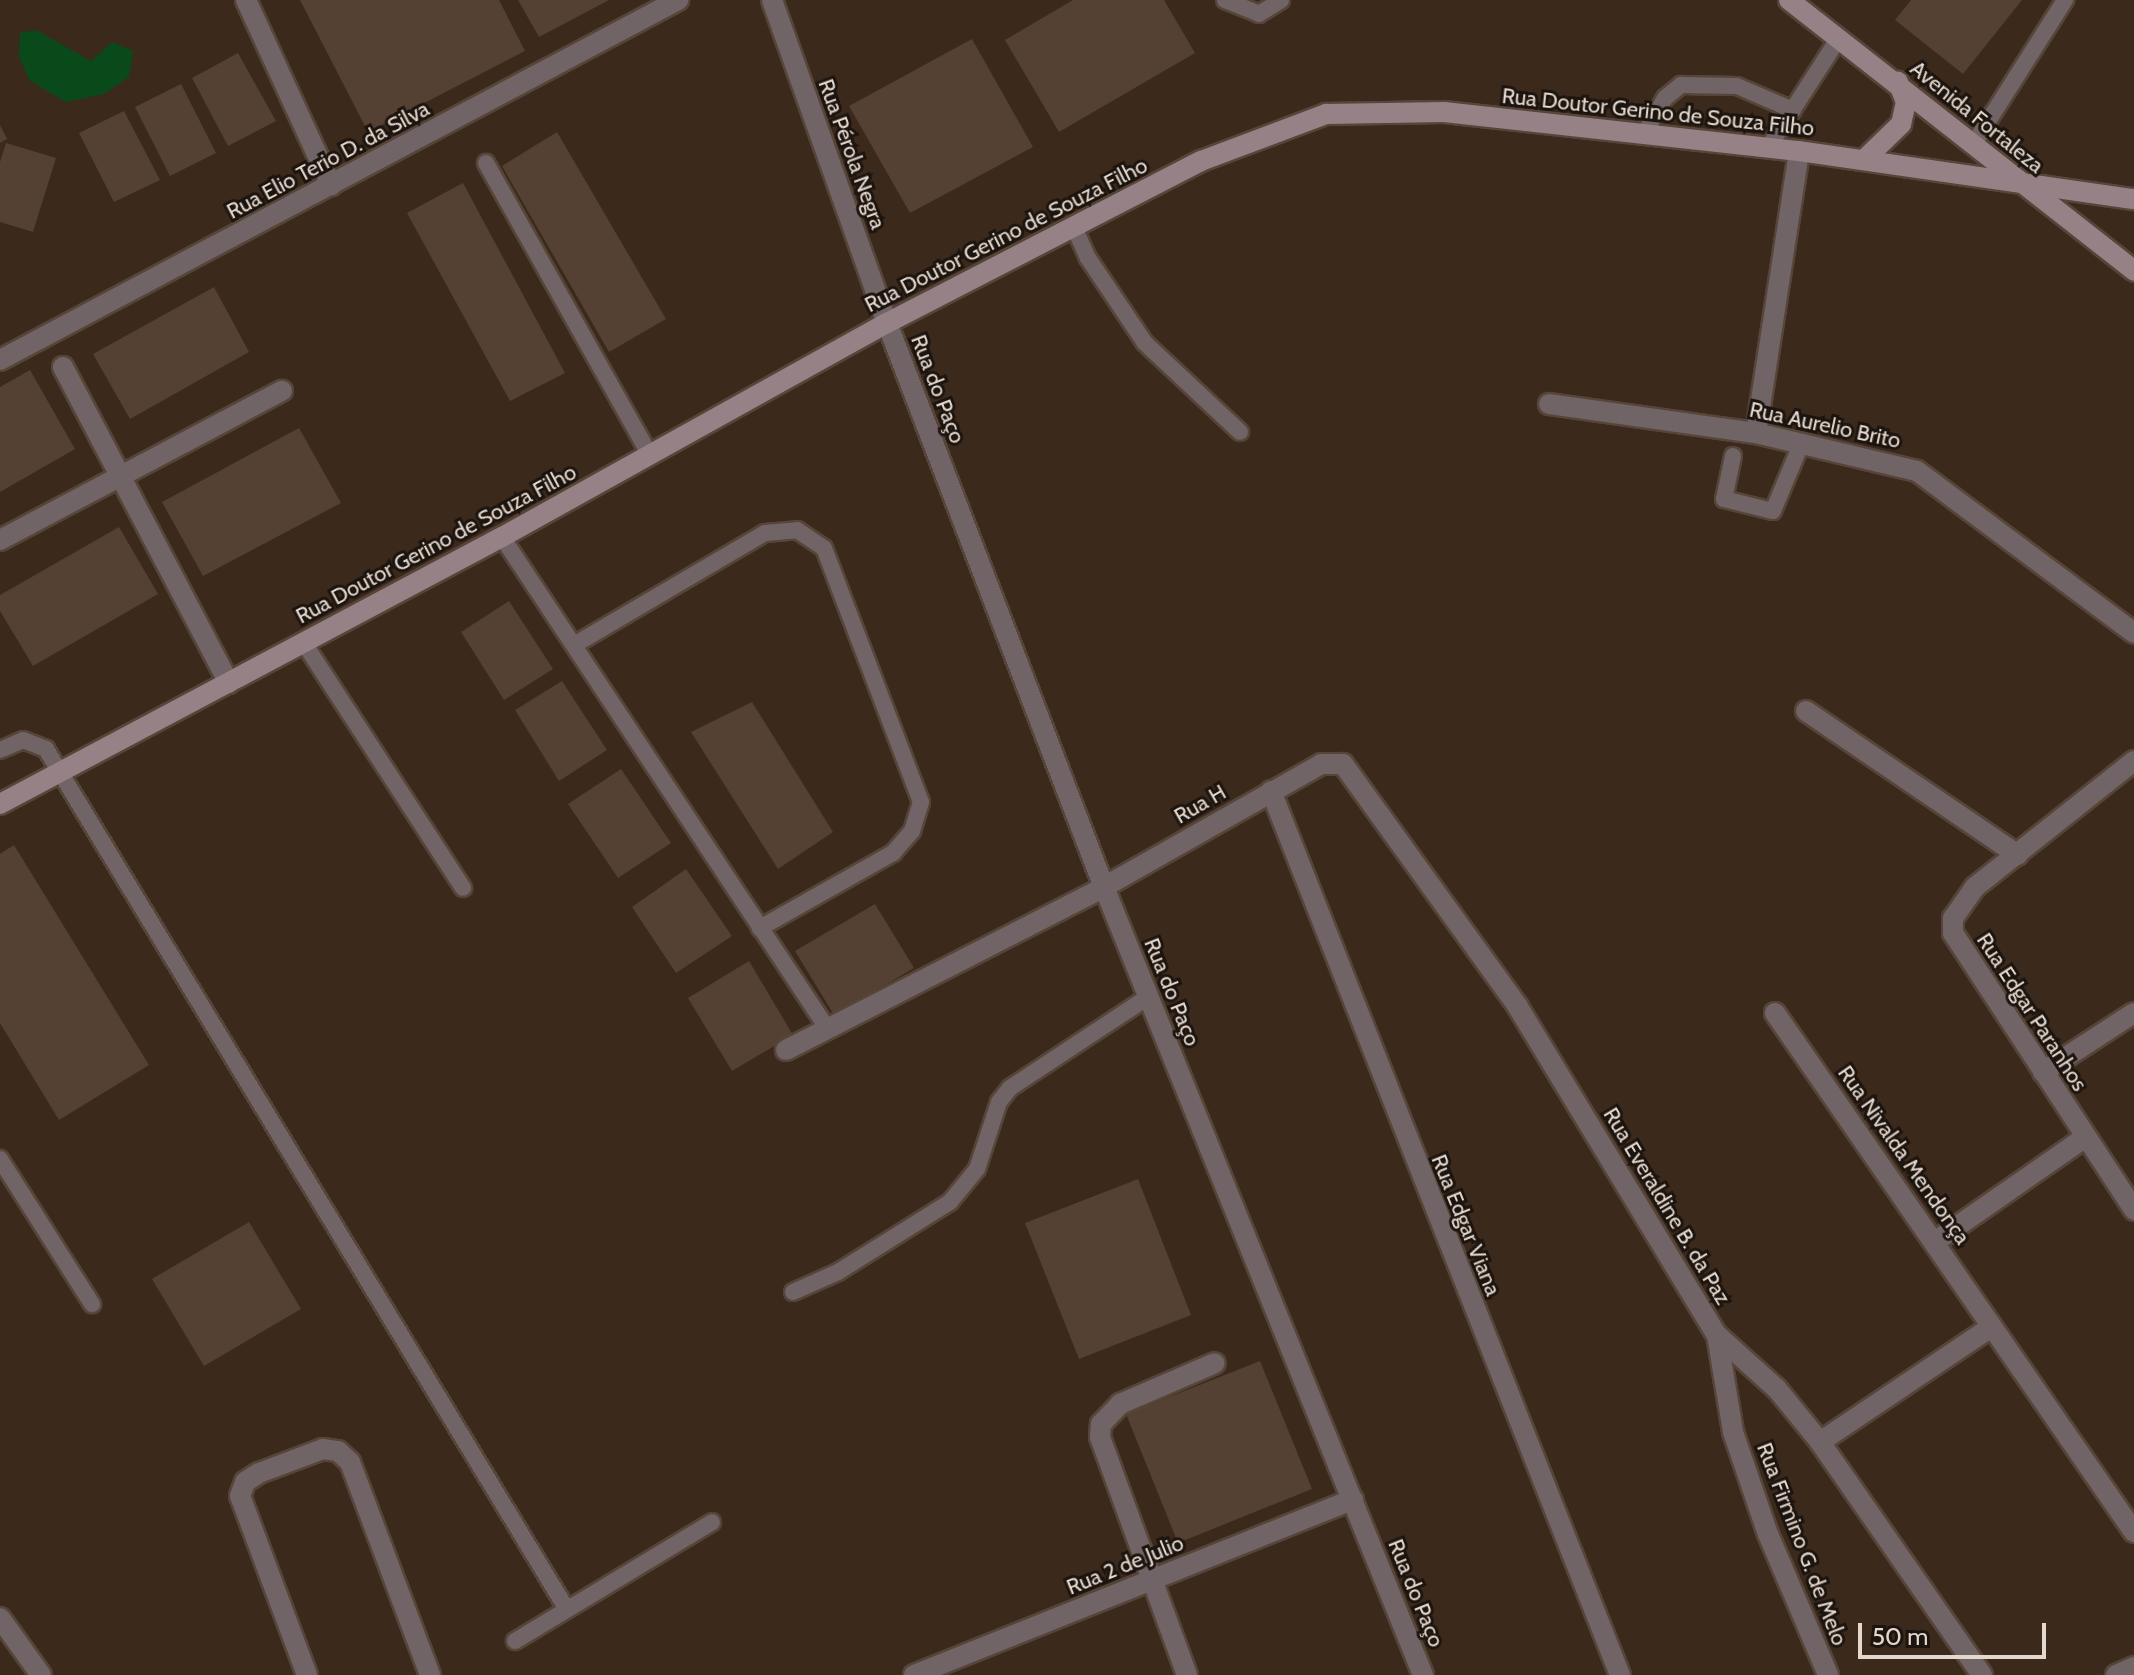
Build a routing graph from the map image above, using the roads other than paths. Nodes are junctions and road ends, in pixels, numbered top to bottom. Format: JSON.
{"nodes":[{"id":1,"x":246,"y":0,"type":"edge"},
{"id":2,"x":678,"y":0,"type":"edge"},
{"id":3,"x":772,"y":0,"type":"edge"},
{"id":4,"x":1225,"y":0,"type":"edge"},
{"id":5,"x":1281,"y":0,"type":"edge"},
{"id":6,"x":1789,"y":0,"type":"edge"},
{"id":7,"x":2065,"y":0,"type":"edge"},
{"id":8,"x":1839,"y":38,"type":"junction"},
{"id":9,"x":1898,"y":82,"type":"junction"},
{"id":10,"x":1793,"y":110,"type":"junction"},
{"id":11,"x":1644,"y":134,"type":"junction"},
{"id":12,"x":1973,"y":145,"type":"junction"},
{"id":13,"x":1768,"y":148,"type":"junction"},
{"id":14,"x":1799,"y":151,"type":"junction"},
{"id":15,"x":1864,"y":160,"type":"junction"},
{"id":16,"x":486,"y":163,"type":"dead end"},
{"id":17,"x":331,"y":185,"type":"junction"},
{"id":18,"x":2023,"y":186,"type":"junction"},
{"id":19,"x":2134,"y":199,"type":"edge"},
{"id":20,"x":1074,"y":227,"type":"junction"},
{"id":21,"x":2134,"y":271,"type":"edge"},
{"id":22,"x":887,"y":323,"type":"junction"},
{"id":23,"x":0,"y":360,"type":"edge"},
{"id":24,"x":63,"y":367,"type":"dead end"},
{"id":25,"x":282,"y":391,"type":"dead end"},
{"id":26,"x":1549,"y":404,"type":"dead end"},
{"id":27,"x":1240,"y":432,"type":"dead end"},
{"id":28,"x":1756,"y":433,"type":"junction"},
{"id":29,"x":1802,"y":442,"type":"junction"},
{"id":30,"x":650,"y":455,"type":"junction"},
{"id":31,"x":1733,"y":456,"type":"dead end"},
{"id":32,"x":122,"y":473,"type":"junction"},
{"id":33,"x":502,"y":537,"type":"junction"},
{"id":34,"x":0,"y":540,"type":"edge"},
{"id":35,"x":2134,"y":633,"type":"edge"},
{"id":36,"x":304,"y":643,"type":"junction"},
{"id":37,"x":574,"y":645,"type":"junction"},
{"id":38,"x":229,"y":683,"type":"junction"},
{"id":39,"x":1806,"y":711,"type":"dead end"},
{"id":40,"x":0,"y":750,"type":"edge"},
{"id":41,"x":2134,"y":761,"type":"edge"},
{"id":42,"x":1321,"y":764,"type":"joint"},
{"id":43,"x":57,"y":774,"type":"junction"},
{"id":44,"x":1271,"y":791,"type":"junction"},
{"id":45,"x":0,"y":804,"type":"edge"},
{"id":46,"x":2018,"y":855,"type":"junction"},
{"id":47,"x":1104,"y":887,"type":"junction"},
{"id":48,"x":463,"y":888,"type":"dead end"},
{"id":49,"x":760,"y":928,"type":"junction"},
{"id":50,"x":1148,"y":997,"type":"junction"},
{"id":51,"x":1775,"y":1013,"type":"dead end"},
{"id":52,"x":2134,"y":1013,"type":"edge"},
{"id":53,"x":827,"y":1028,"type":"junction"},
{"id":54,"x":786,"y":1050,"type":"dead end"},
{"id":55,"x":2043,"y":1072,"type":"junction"},
{"id":56,"x":2084,"y":1138,"type":"junction"},
{"id":57,"x":0,"y":1159,"type":"edge"},
{"id":58,"x":2134,"y":1210,"type":"edge"},
{"id":59,"x":1936,"y":1241,"type":"junction"},
{"id":60,"x":793,"y":1292,"type":"dead end"},
{"id":61,"x":92,"y":1304,"type":"dead end"},
{"id":62,"x":1991,"y":1327,"type":"junction"},
{"id":63,"x":1717,"y":1335,"type":"junction"},
{"id":64,"x":1215,"y":1363,"type":"dead end"},
{"id":65,"x":1820,"y":1442,"type":"junction"},
{"id":66,"x":1353,"y":1499,"type":"junction"},
{"id":67,"x":712,"y":1522,"type":"dead end"},
{"id":68,"x":2134,"y":1532,"type":"edge"},
{"id":69,"x":1149,"y":1581,"type":"junction"},
{"id":70,"x":566,"y":1608,"type":"junction"},
{"id":71,"x":0,"y":1618,"type":"edge"},
{"id":72,"x":515,"y":1641,"type":"dead end"},
{"id":73,"x":2134,"y":1667,"type":"edge"},
{"id":74,"x":41,"y":1675,"type":"edge"},
{"id":75,"x":307,"y":1675,"type":"edge"},
{"id":76,"x":430,"y":1675,"type":"edge"},
{"id":77,"x":914,"y":1675,"type":"edge"},
{"id":78,"x":1187,"y":1675,"type":"edge"},
{"id":79,"x":1423,"y":1675,"type":"edge"},
{"id":80,"x":1620,"y":1675,"type":"edge"},
{"id":81,"x":1828,"y":1675,"type":"edge"},
{"id":82,"x":1982,"y":1675,"type":"edge"},
{"id":83,"x":2116,"y":1675,"type":"edge"}],
"edges":[{"from":1,"to":17,"type":"street"},
{"from":2,"to":17,"type":"street","name":"Rua Elio Terio D. da Silva"},
{"from":3,"to":22,"type":"street","name":"Rua Pérola Negra"},
{"from":4,"to":5,"type":"lane"},
{"from":6,"to":8,"type":"main road","name":"Avenida Fortaleza"},
{"from":7,"to":12,"type":"lane"},
{"from":8,"to":9,"type":"main road","name":"Avenida Fortaleza"},
{"from":8,"to":10,"type":"lane"},
{"from":9,"to":12,"type":"main road","name":"Avenida Fortaleza"},
{"from":9,"to":15,"type":"main road"},
{"from":10,"to":11,"type":"lane"},
{"from":10,"to":13,"type":"lane"},
{"from":11,"to":13,"type":"main road","name":"Rua Doutor Gerino de Souza Filho"},
{"from":11,"to":20,"type":"main road","name":"Rua Doutor Gerino de Souza Filho"},
{"from":12,"to":18,"type":"main road","name":"Avenida Fortaleza"},
{"from":13,"to":14,"type":"main road","name":"Rua Doutor Gerino de Souza Filho"},
{"from":14,"to":15,"type":"main road","name":"Rua Doutor Gerino de Souza Filho"},
{"from":14,"to":28,"type":"street"},
{"from":15,"to":18,"type":"main road","name":"Rua Doutor Gerino de Souza Filho"},
{"from":16,"to":30,"type":"lane"},
{"from":17,"to":23,"type":"street","name":"Rua Elio Terio D. da Silva"},
{"from":18,"to":19,"type":"main road","name":"Rua Doutor Gerino de Souza Filho"},
{"from":18,"to":21,"type":"main road","name":"Avenida Fortaleza"},
{"from":20,"to":22,"type":"main road","name":"Rua Doutor Gerino de Souza Filho"},
{"from":20,"to":27,"type":"lane"},
{"from":22,"to":30,"type":"main road","name":"Rua Doutor Gerino de Souza Filho"},
{"from":22,"to":47,"type":"street","name":"Rua do Paço"},
{"from":24,"to":32,"type":"street"},
{"from":25,"to":32,"type":"street"},
{"from":26,"to":28,"type":"street","name":"Rua Aurelio Brito"},
{"from":28,"to":29,"type":"street","name":"Rua Aurelio Brito"},
{"from":29,"to":31,"type":"lane"},
{"from":29,"to":35,"type":"street","name":"Rua Aurelio Brito"},
{"from":30,"to":33,"type":"main road","name":"Rua Doutor Gerino de Souza Filho"},
{"from":32,"to":34,"type":"street"},
{"from":32,"to":38,"type":"street"},
{"from":33,"to":36,"type":"main road","name":"Rua Doutor Gerino de Souza Filho"},
{"from":33,"to":37,"type":"lane"},
{"from":36,"to":38,"type":"main road","name":"Rua Doutor Gerino de Souza Filho"},
{"from":36,"to":48,"type":"lane"},
{"from":37,"to":49,"type":"lane"},
{"from":37,"to":49,"type":"lane"},
{"from":38,"to":43,"type":"main road","name":"Rua Doutor Gerino de Souza Filho"},
{"from":39,"to":46,"type":"street"},
{"from":40,"to":43,"type":"lane"},
{"from":41,"to":46,"type":"street","name":"Rua Edgar Paranhos"},
{"from":42,"to":44,"type":"street","name":"Rua H"},
{"from":42,"to":63,"type":"street","name":"Rua Everaldine B. da Paz"},
{"from":43,"to":45,"type":"main road","name":"Rua Doutor Gerino de Souza Filho"},
{"from":43,"to":70,"type":"lane"},
{"from":44,"to":47,"type":"street","name":"Rua H"},
{"from":44,"to":80,"type":"street","name":"Rua Edgar Viana"},
{"from":46,"to":55,"type":"street","name":"Rua Edgar Paranhos"},
{"from":47,"to":50,"type":"street","name":"Rua do Paço"},
{"from":47,"to":53,"type":"street","name":"Rua H"},
{"from":49,"to":53,"type":"lane"},
{"from":50,"to":60,"type":"lane"},
{"from":50,"to":66,"type":"street","name":"Rua do Paço"},
{"from":51,"to":59,"type":"street","name":"Rua Nivalda Mendonça"},
{"from":52,"to":55,"type":"street"},
{"from":53,"to":54,"type":"street","name":"Rua H"},
{"from":55,"to":56,"type":"street","name":"Rua Edgar Paranhos"},
{"from":56,"to":58,"type":"street","name":"Rua Edgar Paranhos"},
{"from":56,"to":59,"type":"street"},
{"from":57,"to":61,"type":"lane"},
{"from":59,"to":62,"type":"street","name":"Rua Nivalda Mendonça"},
{"from":62,"to":65,"type":"street"},
{"from":62,"to":68,"type":"street","name":"Rua Nivalda Mendonça"},
{"from":63,"to":65,"type":"street","name":"Rua Everaldine B. da Paz"},
{"from":63,"to":81,"type":"street","name":"Rua Firmino G. de Melo"},
{"from":64,"to":69,"type":"street"},
{"from":65,"to":82,"type":"street","name":"Rua Everaldine B. da Paz"},
{"from":66,"to":69,"type":"street","name":"Rua 2 de Julio"},
{"from":66,"to":79,"type":"street","name":"Rua do Paço"},
{"from":67,"to":70,"type":"lane"},
{"from":69,"to":77,"type":"street","name":"Rua 2 de Julio"},
{"from":69,"to":78,"type":"street"},
{"from":70,"to":72,"type":"lane"},
{"from":71,"to":74,"type":"street"},
{"from":73,"to":83,"type":"street"},
{"from":75,"to":76,"type":"street"}]}
